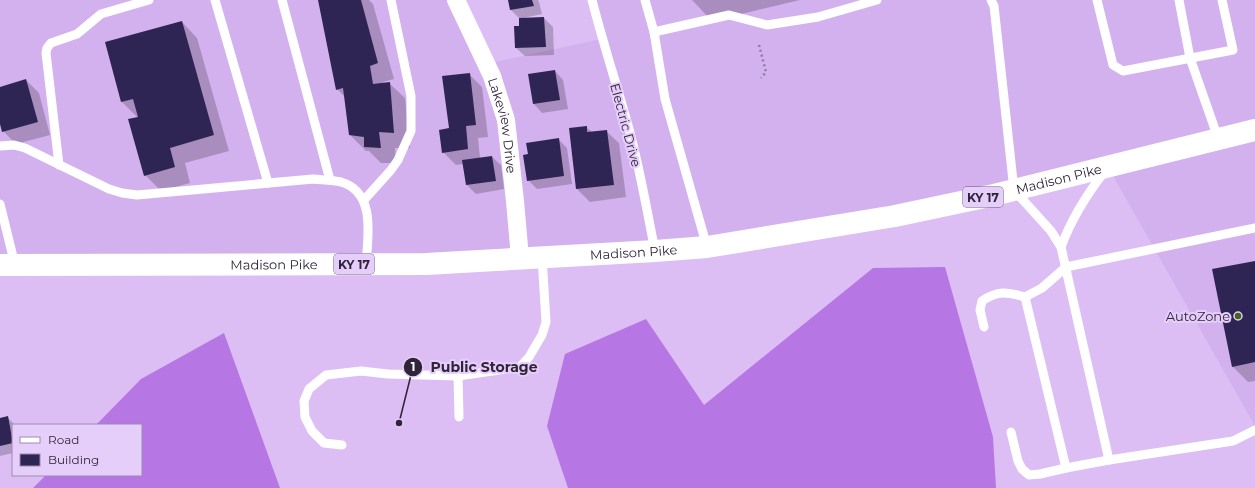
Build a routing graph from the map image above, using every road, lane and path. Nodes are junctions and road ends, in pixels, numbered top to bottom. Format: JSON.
{"nodes":[{"id":1,"x":148,"y":0,"type":"edge"},
{"id":2,"x":215,"y":0,"type":"edge"},
{"id":3,"x":282,"y":0,"type":"edge"},
{"id":4,"x":391,"y":0,"type":"edge"},
{"id":5,"x":456,"y":0,"type":"edge"},
{"id":6,"x":592,"y":0,"type":"edge"},
{"id":7,"x":646,"y":0,"type":"edge"},
{"id":8,"x":877,"y":0,"type":"edge"},
{"id":9,"x":992,"y":0,"type":"edge"},
{"id":10,"x":1097,"y":0,"type":"edge"},
{"id":11,"x":1179,"y":0,"type":"edge"},
{"id":12,"x":1222,"y":0,"type":"edge"},
{"id":13,"x":654,"y":32,"type":"junction"},
{"id":14,"x":759,"y":45,"type":"dead end"},
{"id":15,"x":1190,"y":58,"type":"junction"},
{"id":16,"x":761,"y":78,"type":"dead end"},
{"id":17,"x":1255,"y":130,"type":"edge"},
{"id":18,"x":1218,"y":138,"type":"junction"},
{"id":19,"x":0,"y":146,"type":"edge"},
{"id":20,"x":59,"y":165,"type":"junction"},
{"id":21,"x":1108,"y":167,"type":"junction"},
{"id":22,"x":330,"y":180,"type":"junction"},
{"id":23,"x":268,"y":183,"type":"junction"},
{"id":24,"x":1014,"y":190,"type":"junction"},
{"id":25,"x":364,"y":200,"type":"junction"},
{"id":26,"x":0,"y":204,"type":"edge"},
{"id":27,"x":1255,"y":228,"type":"edge"},
{"id":28,"x":707,"y":247,"type":"junction"},
{"id":29,"x":1061,"y":247,"type":"junction"},
{"id":30,"x":654,"y":251,"type":"junction"},
{"id":31,"x":542,"y":257,"type":"junction"},
{"id":32,"x":520,"y":258,"type":"junction"},
{"id":33,"x":366,"y":264,"type":"junction"},
{"id":34,"x":8,"y":265,"type":"edge"},
{"id":35,"x":1066,"y":267,"type":"junction"},
{"id":36,"x":1024,"y":297,"type":"junction"},
{"id":37,"x":984,"y":327,"type":"dead end"},
{"id":38,"x":458,"y":376,"type":"junction"},
{"id":39,"x":459,"y":417,"type":"dead end"},
{"id":40,"x":1255,"y":430,"type":"edge"},
{"id":41,"x":1011,"y":432,"type":"dead end"},
{"id":42,"x":342,"y":445,"type":"dead end"},
{"id":43,"x":1109,"y":460,"type":"junction"},
{"id":44,"x":1066,"y":468,"type":"junction"}],
"edges":[{"from":1,"to":20,"type":"lane"},
{"from":2,"to":23,"type":"lane"},
{"from":3,"to":22,"type":"lane"},
{"from":4,"to":25,"type":"lane"},
{"from":5,"to":32,"type":"street","name":"Lakeview Drive"},
{"from":6,"to":30,"type":"lane","name":"Electric Drive"},
{"from":7,"to":13,"type":"lane"},
{"from":8,"to":13,"type":"lane"},
{"from":9,"to":24,"type":"lane"},
{"from":10,"to":15,"type":"lane"},
{"from":11,"to":15,"type":"lane"},
{"from":12,"to":15,"type":"lane"},
{"from":13,"to":28,"type":"lane"},
{"from":14,"to":16,"type":"path"},
{"from":15,"to":18,"type":"lane"},
{"from":17,"to":18,"type":"main road","name":"Madison Pike","number":"KY 17"},
{"from":18,"to":21,"type":"main road","name":"Madison Pike","number":"KY 17"},
{"from":19,"to":20,"type":"lane"},
{"from":20,"to":23,"type":"lane"},
{"from":21,"to":24,"type":"main road","name":"Madison Pike","number":"KY 17"},
{"from":21,"to":29,"type":"lane"},
{"from":22,"to":23,"type":"lane"},
{"from":22,"to":25,"type":"lane"},
{"from":24,"to":28,"type":"main road","name":"Madison Pike","number":"KY 17"},
{"from":24,"to":29,"type":"lane"},
{"from":25,"to":33,"type":"lane"},
{"from":26,"to":34,"type":"lane"},
{"from":27,"to":35,"type":"lane"},
{"from":28,"to":30,"type":"main road","name":"Madison Pike","number":"KY 17"},
{"from":29,"to":35,"type":"lane"},
{"from":30,"to":31,"type":"main road","name":"Madison Pike","number":"KY 17"},
{"from":31,"to":32,"type":"main road","name":"Madison Pike","number":"KY 17"},
{"from":31,"to":38,"type":"lane"},
{"from":32,"to":33,"type":"main road","name":"Madison Pike","number":"KY 17"},
{"from":33,"to":34,"type":"main road","name":"Madison Pike","number":"KY 17"},
{"from":35,"to":36,"type":"lane"},
{"from":35,"to":43,"type":"lane"},
{"from":36,"to":37,"type":"lane"},
{"from":36,"to":44,"type":"lane"},
{"from":38,"to":39,"type":"lane"},
{"from":38,"to":42,"type":"lane"},
{"from":40,"to":43,"type":"lane"},
{"from":41,"to":44,"type":"lane"},
{"from":43,"to":44,"type":"lane"}]}
